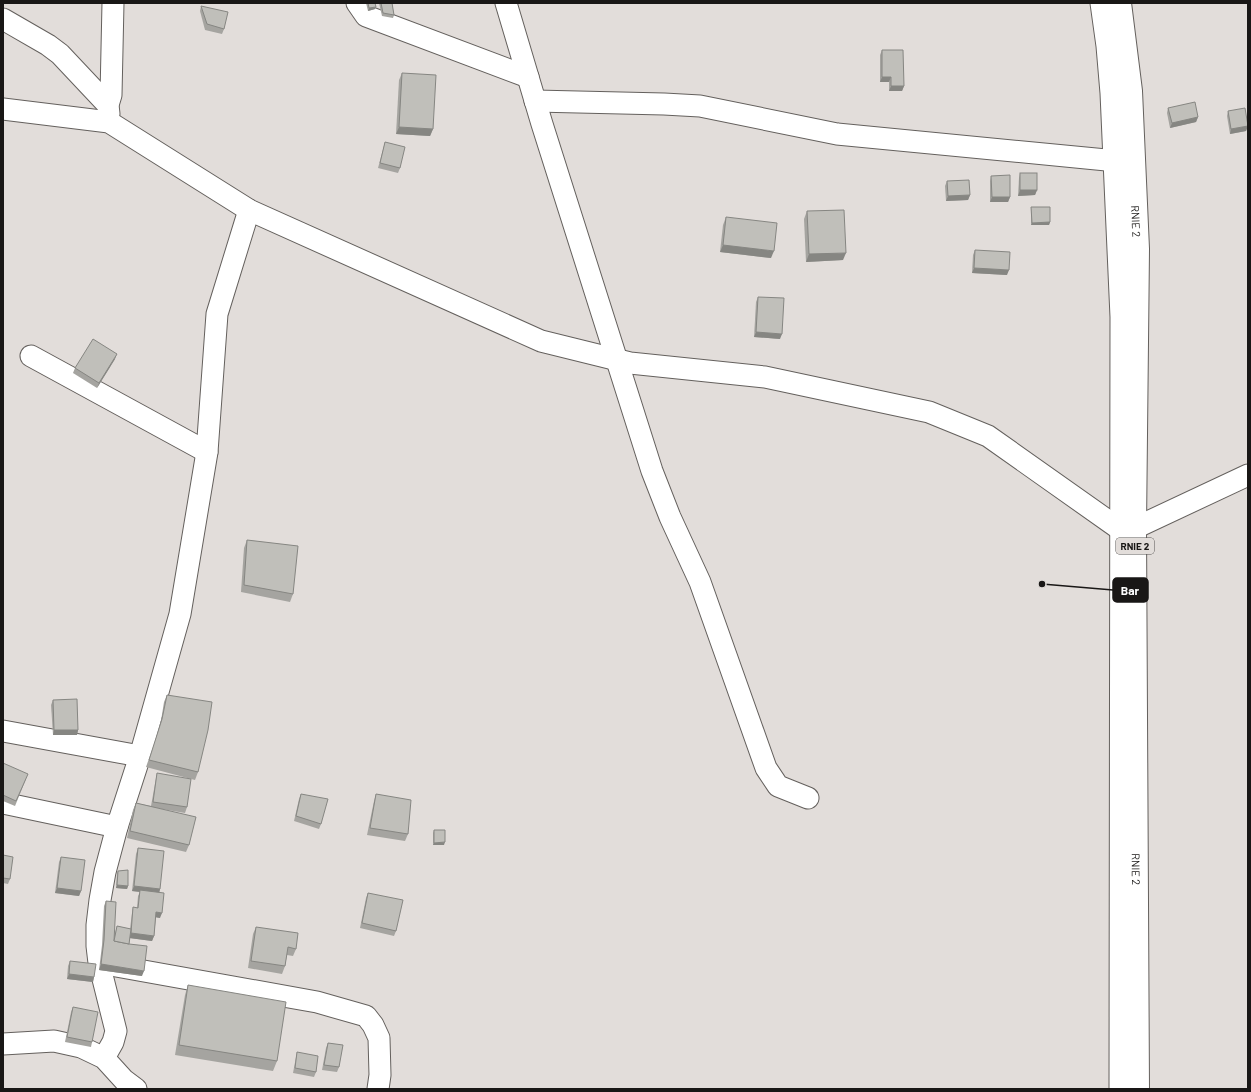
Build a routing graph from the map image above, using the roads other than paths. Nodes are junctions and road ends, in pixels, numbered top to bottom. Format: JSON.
{"nodes":[{"id":1,"x":113,"y":3,"type":"edge"},
{"id":2,"x":357,"y":3,"type":"edge"},
{"id":3,"x":506,"y":3,"type":"edge"},
{"id":4,"x":1100,"y":3,"type":"edge"},
{"id":5,"x":1120,"y":3,"type":"edge"},
{"id":6,"x":3,"y":19,"type":"edge"},
{"id":7,"x":528,"y":77,"type":"junction"},
{"id":8,"x":535,"y":101,"type":"junction"},
{"id":9,"x":109,"y":113,"type":"junction"},
{"id":10,"x":4,"y":114,"type":"edge"},
{"id":11,"x":1124,"y":161,"type":"junction"},
{"id":12,"x":249,"y":210,"type":"junction"},
{"id":13,"x":31,"y":356,"type":"dead end"},
{"id":14,"x":617,"y":360,"type":"junction"},
{"id":15,"x":208,"y":452,"type":"junction"},
{"id":16,"x":1248,"y":475,"type":"edge"},
{"id":17,"x":1128,"y":529,"type":"junction"},
{"id":18,"x":3,"y":731,"type":"edge"},
{"id":19,"x":140,"y":756,"type":"junction"},
{"id":20,"x":808,"y":798,"type":"dead end"},
{"id":21,"x":3,"y":803,"type":"edge"},
{"id":22,"x":117,"y":827,"type":"junction"},
{"id":23,"x":99,"y":964,"type":"junction"},
{"id":24,"x":3,"y":1044,"type":"edge"},
{"id":25,"x":104,"y":1058,"type":"junction"},
{"id":26,"x":136,"y":1089,"type":"edge"},
{"id":27,"x":378,"y":1089,"type":"edge"},
{"id":28,"x":1120,"y":1089,"type":"edge"},
{"id":29,"x":1138,"y":1089,"type":"edge"}],
"edges":[{"from":1,"to":9,"type":"street"},
{"from":2,"to":7,"type":"street"},
{"from":3,"to":7,"type":"street"},
{"from":4,"to":11,"type":"street"},
{"from":5,"to":11,"type":"highway","name":"RNIE 2","number":"RNIE 2"},
{"from":6,"to":9,"type":"street"},
{"from":7,"to":8,"type":"street"},
{"from":8,"to":11,"type":"street"},
{"from":8,"to":14,"type":"street"},
{"from":9,"to":10,"type":"street"},
{"from":9,"to":12,"type":"street"},
{"from":11,"to":17,"type":"highway","name":"RNIE 2","number":"RNIE 2"},
{"from":12,"to":14,"type":"street"},
{"from":12,"to":15,"type":"street"},
{"from":13,"to":15,"type":"street"},
{"from":14,"to":17,"type":"street"},
{"from":14,"to":20,"type":"street"},
{"from":15,"to":19,"type":"street"},
{"from":16,"to":17,"type":"street"},
{"from":17,"to":28,"type":"street"},
{"from":17,"to":29,"type":"highway","name":"RNIE 2","number":"RNIE 2"},
{"from":18,"to":19,"type":"street"},
{"from":19,"to":22,"type":"street"},
{"from":21,"to":22,"type":"street"},
{"from":22,"to":23,"type":"street"},
{"from":23,"to":25,"type":"street"},
{"from":23,"to":27,"type":"street"},
{"from":24,"to":25,"type":"street"},
{"from":25,"to":26,"type":"street"}]}
